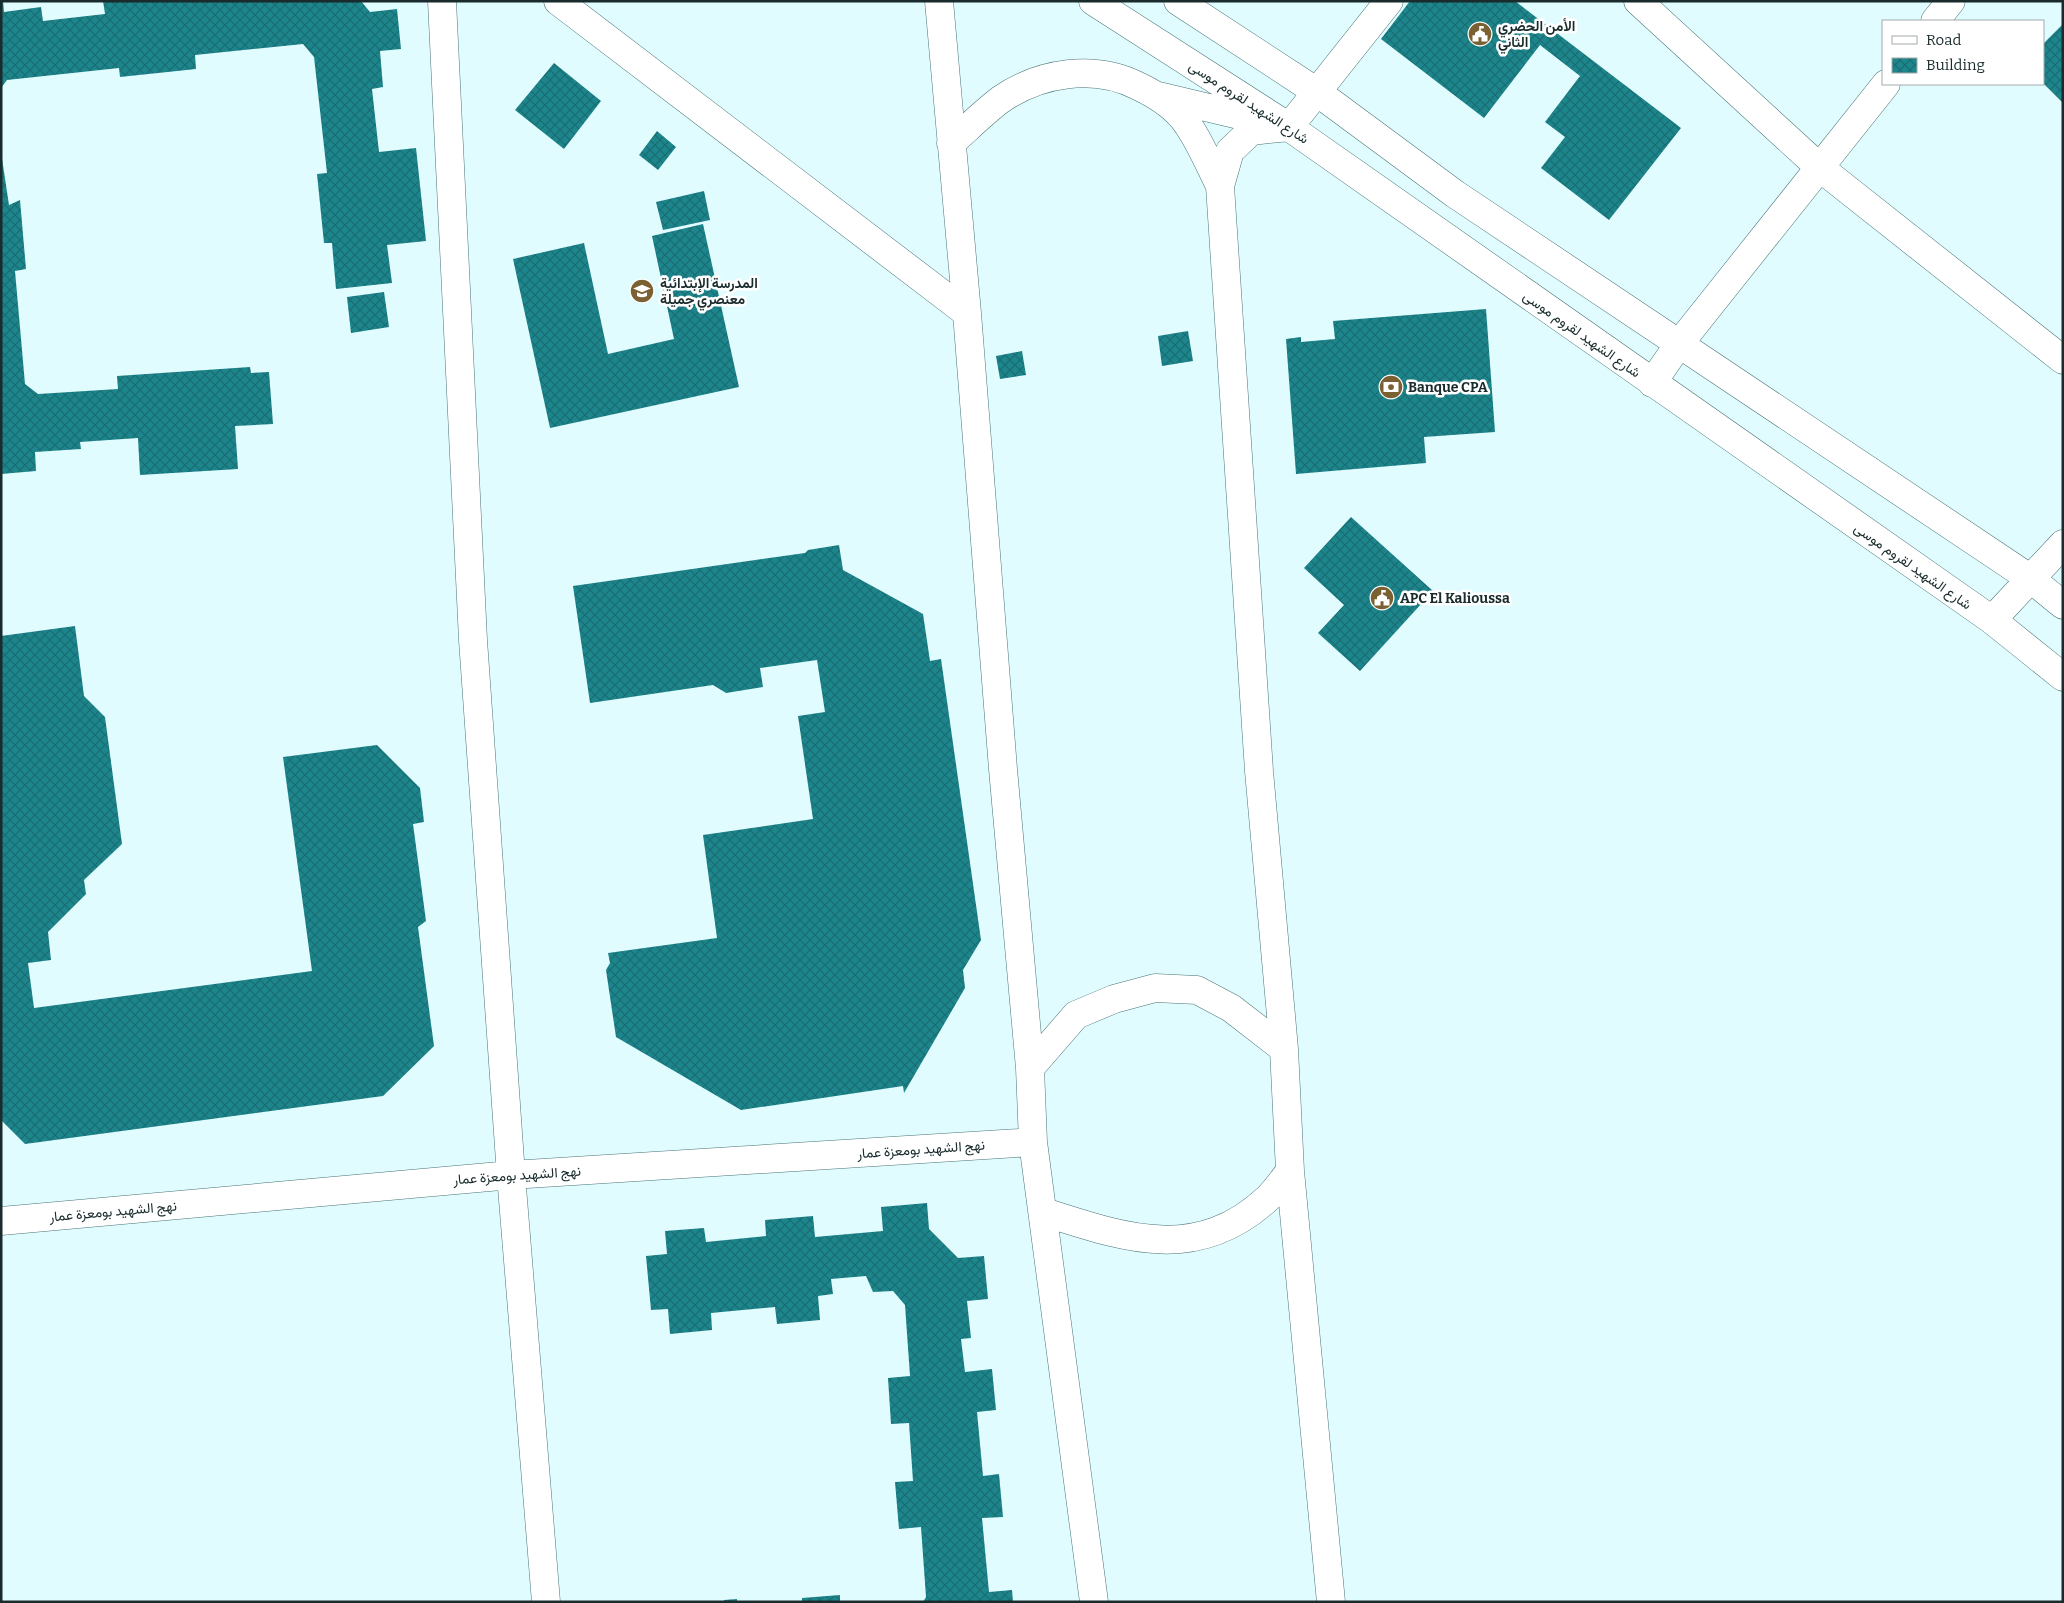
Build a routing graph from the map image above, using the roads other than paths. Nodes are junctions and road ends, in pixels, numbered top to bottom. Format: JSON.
{"nodes":[{"id":1,"x":442,"y":1,"type":"edge"},
{"id":2,"x":558,"y":1,"type":"edge"},
{"id":3,"x":939,"y":1,"type":"edge"},
{"id":4,"x":1092,"y":1,"type":"edge"},
{"id":5,"x":1178,"y":1,"type":"edge"},
{"id":6,"x":1389,"y":1,"type":"edge"},
{"id":7,"x":1638,"y":1,"type":"edge"},
{"id":8,"x":1951,"y":1,"type":"edge"},
{"id":9,"x":1936,"y":20,"type":"edge"},
{"id":10,"x":1885,"y":85,"type":"edge"},
{"id":11,"x":1317,"y":92,"type":"junction"},
{"id":12,"x":1159,"y":96,"type":"junction"},
{"id":13,"x":1289,"y":127,"type":"junction"},
{"id":14,"x":951,"y":142,"type":"junction"},
{"id":15,"x":1819,"y":167,"type":"junction"},
{"id":16,"x":1220,"y":186,"type":"junction"},
{"id":17,"x":968,"y":313,"type":"junction"},
{"id":18,"x":1679,"y":344,"type":"junction"},
{"id":19,"x":2063,"y":360,"type":"edge"},
{"id":20,"x":1652,"y":383,"type":"junction"},
{"id":21,"x":2063,"y":544,"type":"edge"},
{"id":22,"x":2032,"y":579,"type":"junction"},
{"id":23,"x":2063,"y":605,"type":"edge"},
{"id":24,"x":1992,"y":620,"type":"junction"},
{"id":25,"x":2063,"y":677,"type":"edge"},
{"id":26,"x":1284,"y":1049,"type":"junction"},
{"id":27,"x":1030,"y":1068,"type":"junction"},
{"id":28,"x":1034,"y":1142,"type":"junction"},
{"id":29,"x":1290,"y":1171,"type":"junction"},
{"id":30,"x":511,"y":1175,"type":"junction"},
{"id":31,"x":1044,"y":1212,"type":"junction"},
{"id":32,"x":1,"y":1221,"type":"edge"},
{"id":33,"x":546,"y":1602,"type":"edge"},
{"id":34,"x":1094,"y":1602,"type":"edge"},
{"id":35,"x":1330,"y":1602,"type":"edge"}],
"edges":[{"from":1,"to":30,"type":"street"},
{"from":2,"to":17,"type":"street"},
{"from":3,"to":14,"type":"street"},
{"from":4,"to":13,"type":"street","name":"شارع الشهيد لقروم موسى"},
{"from":5,"to":11,"type":"street"},
{"from":6,"to":11,"type":"street"},
{"from":7,"to":15,"type":"street"},
{"from":8,"to":9,"type":"street"},
{"from":10,"to":15,"type":"street"},
{"from":11,"to":13,"type":"street"},
{"from":11,"to":18,"type":"street"},
{"from":12,"to":13,"type":"street"},
{"from":12,"to":14,"type":"street"},
{"from":12,"to":16,"type":"street"},
{"from":13,"to":16,"type":"street"},
{"from":13,"to":20,"type":"street","name":"شارع الشهيد لقروم موسى"},
{"from":14,"to":17,"type":"street"},
{"from":15,"to":18,"type":"street"},
{"from":15,"to":19,"type":"street"},
{"from":16,"to":26,"type":"street"},
{"from":17,"to":27,"type":"street"},
{"from":18,"to":20,"type":"street"},
{"from":18,"to":22,"type":"street"},
{"from":20,"to":24,"type":"street","name":"شارع الشهيد لقروم موسى"},
{"from":21,"to":22,"type":"street"},
{"from":22,"to":23,"type":"street"},
{"from":22,"to":24,"type":"street"},
{"from":24,"to":25,"type":"street","name":"شارع الشهيد لقروم موسى"},
{"from":26,"to":27,"type":"street"},
{"from":26,"to":29,"type":"street"},
{"from":27,"to":28,"type":"street"},
{"from":28,"to":30,"type":"street","name":"نهج الشهيد بومعزة عمار"},
{"from":28,"to":31,"type":"street"},
{"from":29,"to":31,"type":"street"},
{"from":29,"to":35,"type":"street"},
{"from":30,"to":32,"type":"street","name":"نهج الشهيد بومعزة عمار"},
{"from":30,"to":33,"type":"street"},
{"from":31,"to":34,"type":"street"}]}
